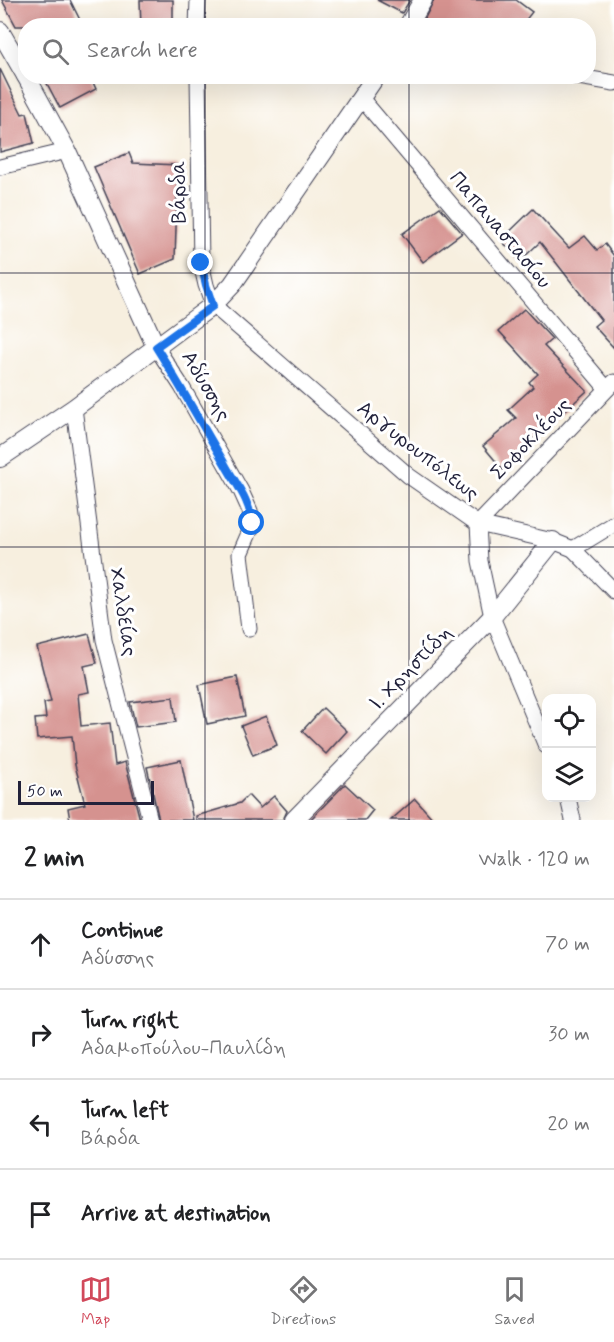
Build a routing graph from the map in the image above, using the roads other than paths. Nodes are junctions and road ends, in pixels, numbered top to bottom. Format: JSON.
{"nodes":[{"id":1,"x":198,"y":0,"type":"edge"},
{"id":2,"x":423,"y":0,"type":"edge"},
{"id":3,"x":197,"y":18,"type":"edge"},
{"id":4,"x":413,"y":18,"type":"edge"},
{"id":5,"x":0,"y":31,"type":"edge"},
{"id":6,"x":18,"y":62,"type":"edge"},
{"id":7,"x":596,"y":80,"type":"edge"},
{"id":8,"x":614,"y":83,"type":"edge"},
{"id":9,"x":30,"y":84,"type":"edge"},
{"id":10,"x":198,"y":84,"type":"edge"},
{"id":11,"x":371,"y":84,"type":"edge"},
{"id":12,"x":361,"y":98,"type":"junction"},
{"id":13,"x":67,"y":151,"type":"junction"},
{"id":14,"x":0,"y":167,"type":"edge"},
{"id":15,"x":213,"y":306,"type":"junction"},
{"id":16,"x":156,"y":347,"type":"junction"},
{"id":17,"x":611,"y":385,"type":"edge"},
{"id":18,"x":74,"y":408,"type":"junction"},
{"id":19,"x":0,"y":458,"type":"edge"},
{"id":20,"x":478,"y":524,"type":"junction"},
{"id":21,"x":614,"y":524,"type":"edge"},
{"id":22,"x":553,"y":541,"type":"junction"},
{"id":23,"x":573,"y":549,"type":"junction"},
{"id":24,"x":614,"y":591,"type":"edge"},
{"id":25,"x":492,"y":617,"type":"junction"},
{"id":26,"x":249,"y":629,"type":"dead end"},
{"id":27,"x":542,"y":736,"type":"edge"},
{"id":28,"x":569,"y":802,"type":"edge"},
{"id":29,"x":150,"y":820,"type":"edge"},
{"id":30,"x":294,"y":820,"type":"edge"},
{"id":31,"x":573,"y":820,"type":"edge"}],
"edges":[{"from":1,"to":3,"type":"street"},
{"from":2,"to":4,"type":"street"},
{"from":5,"to":6,"type":"street","name":"Αδύσσης"},
{"from":7,"to":8,"type":"street"},
{"from":9,"to":13,"type":"street","name":"Αδύσσης"},
{"from":10,"to":15,"type":"street","name":"Βάρδα"},
{"from":11,"to":12,"type":"street"},
{"from":12,"to":15,"type":"street"},
{"from":12,"to":17,"type":"street","name":"Παπαναστασίου"},
{"from":13,"to":14,"type":"street"},
{"from":13,"to":16,"type":"street","name":"Αδύσσης"},
{"from":15,"to":16,"type":"street"},
{"from":15,"to":20,"type":"street","name":"Αργυρουπόλεως"},
{"from":16,"to":18,"type":"street"},
{"from":16,"to":26,"type":"street","name":"Αδύσσης"},
{"from":17,"to":20,"type":"street","name":"Σοφοκλέους"},
{"from":18,"to":19,"type":"street"},
{"from":18,"to":29,"type":"street","name":"Χαλδείας"},
{"from":20,"to":22,"type":"street","name":"Αργυρουπόλεως"},
{"from":20,"to":25,"type":"street"},
{"from":21,"to":23,"type":"street"},
{"from":22,"to":23,"type":"street","name":"Αργυρουπόλεως"},
{"from":22,"to":25,"type":"street","name":"Ι. Χρηστίδη"},
{"from":23,"to":24,"type":"street","name":"Αργυρουπόλεως"},
{"from":25,"to":27,"type":"street"},
{"from":25,"to":30,"type":"street","name":"Ι. Χρηστίδη"},
{"from":28,"to":31,"type":"street"}]}
